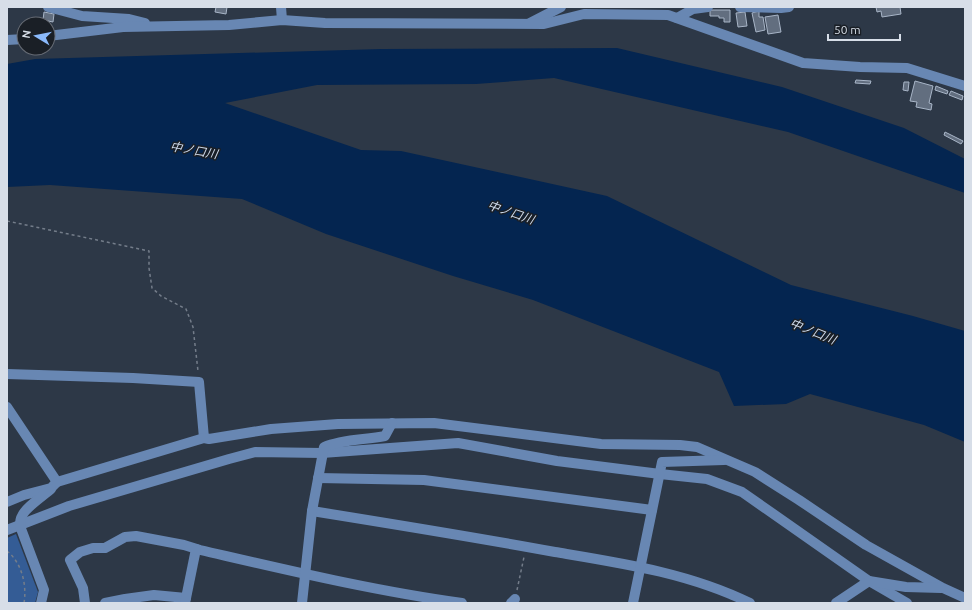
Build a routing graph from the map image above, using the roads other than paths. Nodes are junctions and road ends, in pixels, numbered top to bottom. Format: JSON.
{"nodes":[{"id":1,"x":48,"y":7,"type":"edge"},
{"id":2,"x":281,"y":7,"type":"edge"},
{"id":3,"x":561,"y":7,"type":"edge"},
{"id":4,"x":708,"y":7,"type":"edge"},
{"id":5,"x":740,"y":7,"type":"edge"},
{"id":6,"x":784,"y":7,"type":"edge"},
{"id":7,"x":677,"y":18,"type":"junction"},
{"id":8,"x":282,"y":20,"type":"junction"},
{"id":9,"x":528,"y":24,"type":"junction"},
{"id":10,"x":156,"y":26,"type":"junction"},
{"id":11,"x":56,"y":35,"type":"edge"},
{"id":12,"x":965,"y":86,"type":"edge"},
{"id":13,"x":7,"y":374,"type":"edge"},
{"id":14,"x":7,"y":407,"type":"edge"},
{"id":15,"x":392,"y":423,"type":"junction"},
{"id":16,"x":204,"y":438,"type":"junction"},
{"id":17,"x":322,"y":453,"type":"junction"},
{"id":18,"x":726,"y":460,"type":"junction"},
{"id":19,"x":660,"y":474,"type":"junction"},
{"id":20,"x":318,"y":478,"type":"junction"},
{"id":21,"x":54,"y":485,"type":"junction"},
{"id":22,"x":7,"y":502,"type":"edge"},
{"id":23,"x":652,"y":510,"type":"junction"},
{"id":24,"x":312,"y":511,"type":"junction"},
{"id":25,"x":20,"y":526,"type":"junction"},
{"id":26,"x":7,"y":530,"type":"edge"},
{"id":27,"x":196,"y":549,"type":"junction"},
{"id":28,"x":642,"y":567,"type":"junction"},
{"id":29,"x":305,"y":574,"type":"junction"},
{"id":30,"x":869,"y":581,"type":"junction"},
{"id":31,"x":943,"y":588,"type":"junction"},
{"id":32,"x":965,"y":598,"type":"edge"},
{"id":33,"x":186,"y":601,"type":"edge"},
{"id":34,"x":41,"y":603,"type":"edge"},
{"id":35,"x":85,"y":603,"type":"edge"},
{"id":36,"x":105,"y":603,"type":"edge"},
{"id":37,"x":302,"y":603,"type":"edge"},
{"id":38,"x":462,"y":603,"type":"edge"},
{"id":39,"x":634,"y":603,"type":"edge"},
{"id":40,"x":750,"y":603,"type":"edge"},
{"id":41,"x":836,"y":603,"type":"edge"},
{"id":42,"x":907,"y":603,"type":"edge"}],
"edges":[{"from":1,"to":10,"type":"street"},
{"from":2,"to":8,"type":"street"},
{"from":3,"to":9,"type":"street"},
{"from":4,"to":7,"type":"street"},
{"from":5,"to":6,"type":"street"},
{"from":7,"to":9,"type":"street"},
{"from":7,"to":12,"type":"street"},
{"from":8,"to":9,"type":"street"},
{"from":8,"to":10,"type":"street"},
{"from":10,"to":11,"type":"street"},
{"from":13,"to":16,"type":"street"},
{"from":14,"to":21,"type":"street"},
{"from":15,"to":16,"type":"street"},
{"from":15,"to":17,"type":"street"},
{"from":15,"to":18,"type":"street"},
{"from":16,"to":21,"type":"street"},
{"from":17,"to":19,"type":"street"},
{"from":17,"to":20,"type":"street"},
{"from":17,"to":25,"type":"street"},
{"from":18,"to":19,"type":"street"},
{"from":18,"to":31,"type":"street"},
{"from":19,"to":23,"type":"street"},
{"from":19,"to":30,"type":"street"},
{"from":20,"to":23,"type":"street"},
{"from":20,"to":24,"type":"street"},
{"from":21,"to":22,"type":"street"},
{"from":21,"to":25,"type":"street"},
{"from":23,"to":28,"type":"street"},
{"from":24,"to":28,"type":"street"},
{"from":24,"to":29,"type":"street"},
{"from":25,"to":26,"type":"street"},
{"from":25,"to":34,"type":"street"},
{"from":27,"to":29,"type":"street"},
{"from":27,"to":33,"type":"street"},
{"from":27,"to":35,"type":"street"},
{"from":28,"to":39,"type":"street"},
{"from":28,"to":40,"type":"street"},
{"from":29,"to":37,"type":"street"},
{"from":29,"to":38,"type":"street"},
{"from":30,"to":31,"type":"street"},
{"from":30,"to":41,"type":"street"},
{"from":30,"to":42,"type":"street"},
{"from":31,"to":32,"type":"street"},
{"from":33,"to":36,"type":"street"}]}
